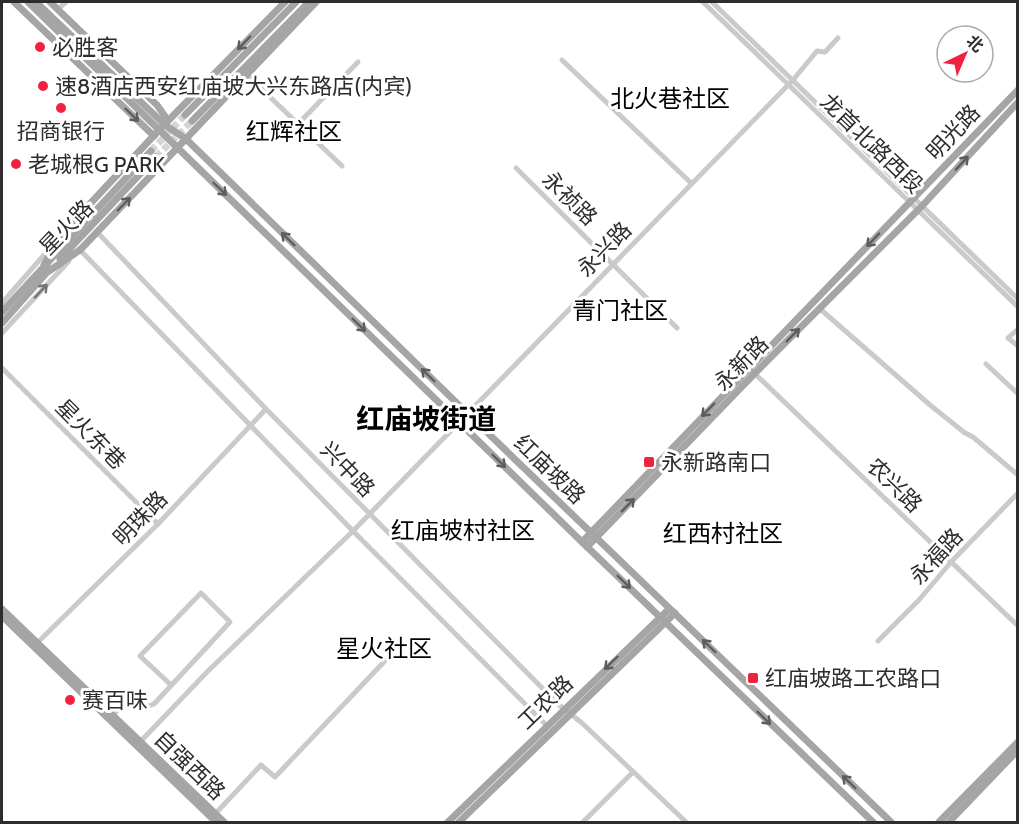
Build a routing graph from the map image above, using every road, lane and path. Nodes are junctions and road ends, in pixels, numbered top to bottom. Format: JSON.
{"nodes":[{"id":1,"x":14,"y":2,"type":"edge"},
{"id":2,"x":28,"y":2,"type":"edge"},
{"id":3,"x":36,"y":2,"type":"edge"},
{"id":4,"x":50,"y":2,"type":"edge"},
{"id":5,"x":66,"y":2,"type":"edge"},
{"id":6,"x":283,"y":2,"type":"edge"},
{"id":7,"x":296,"y":2,"type":"edge"},
{"id":8,"x":313,"y":2,"type":"edge"},
{"id":9,"x":704,"y":2,"type":"edge"},
{"id":10,"x":712,"y":2,"type":"edge"},
{"id":11,"x":58,"y":9,"type":"junction"},
{"id":12,"x":838,"y":38,"type":"dead end"},
{"id":13,"x":562,"y":60,"type":"dead end"},
{"id":14,"x":358,"y":62,"type":"dead end"},
{"id":15,"x":248,"y":75,"type":"junction"},
{"id":16,"x":790,"y":82,"type":"junction"},
{"id":17,"x":1017,"y":90,"type":"edge"},
{"id":18,"x":1016,"y":107,"type":"edge"},
{"id":19,"x":185,"y":115,"type":"tunnel mouth"},
{"id":20,"x":192,"y":121,"type":"tunnel mouth"},
{"id":21,"x":298,"y":124,"type":"junction"},
{"id":22,"x":163,"y":127,"type":"junction"},
{"id":23,"x":154,"y":136,"type":"junction"},
{"id":24,"x":186,"y":139,"type":"junction"},
{"id":25,"x":178,"y":148,"type":"junction"},
{"id":26,"x":154,"y":154,"type":"tunnel mouth"},
{"id":27,"x":342,"y":166,"type":"dead end"},
{"id":28,"x":516,"y":168,"type":"dead end"},
{"id":29,"x":691,"y":183,"type":"junction"},
{"id":30,"x":912,"y":201,"type":"junction"},
{"id":31,"x":919,"y":208,"type":"junction"},
{"id":32,"x":98,"y":232,"type":"junction"},
{"id":33,"x":59,"y":237,"type":"junction"},
{"id":34,"x":80,"y":250,"type":"junction"},
{"id":35,"x":613,"y":263,"type":"junction"},
{"id":36,"x":46,"y":268,"type":"junction"},
{"id":37,"x":1017,"y":299,"type":"edge"},
{"id":38,"x":2,"y":303,"type":"edge"},
{"id":39,"x":1017,"y":307,"type":"edge"},
{"id":40,"x":819,"y":308,"type":"junction"},
{"id":41,"x":2,"y":312,"type":"edge"},
{"id":42,"x":2,"y":323,"type":"edge"},
{"id":43,"x":677,"y":328,"type":"dead end"},
{"id":44,"x":1017,"y":329,"type":"edge"},
{"id":45,"x":2,"y":333,"type":"edge"},
{"id":46,"x":1017,"y":346,"type":"edge"},
{"id":47,"x":986,"y":364,"type":"dead end"},
{"id":48,"x":2,"y":368,"type":"edge"},
{"id":49,"x":752,"y":371,"type":"junction"},
{"id":50,"x":1017,"y":394,"type":"edge"},
{"id":51,"x":266,"y":409,"type":"junction"},
{"id":52,"x":466,"y":413,"type":"junction"},
{"id":53,"x":459,"y":421,"type":"junction"},
{"id":54,"x":251,"y":424,"type":"junction"},
{"id":55,"x":1017,"y":475,"type":"edge"},
{"id":56,"x":1017,"y":493,"type":"edge"},
{"id":57,"x":369,"y":514,"type":"junction"},
{"id":58,"x":158,"y":524,"type":"junction"},
{"id":59,"x":353,"y":531,"type":"junction"},
{"id":60,"x":593,"y":536,"type":"junction"},
{"id":61,"x":585,"y":544,"type":"junction"},
{"id":62,"x":951,"y":562,"type":"junction"},
{"id":63,"x":2,"y":609,"type":"edge"},
{"id":64,"x":672,"y":611,"type":"junction"},
{"id":65,"x":2,"y":616,"type":"edge"},
{"id":66,"x":662,"y":619,"type":"junction"},
{"id":67,"x":1017,"y":626,"type":"edge"},
{"id":68,"x":879,"y":640,"type":"dead end"},
{"id":69,"x":35,"y":645,"type":"junction"},
{"id":70,"x":399,"y":646,"type":"dead end"},
{"id":71,"x":171,"y":685,"type":"junction"},
{"id":72,"x":567,"y":711,"type":"junction"},
{"id":73,"x":113,"y":715,"type":"junction"},
{"id":74,"x":547,"y":726,"type":"junction"},
{"id":75,"x":141,"y":741,"type":"junction"},
{"id":76,"x":1017,"y":742,"type":"edge"},
{"id":77,"x":1017,"y":750,"type":"edge"},
{"id":78,"x":633,"y":772,"type":"junction"},
{"id":79,"x":215,"y":814,"type":"junction"},
{"id":80,"x":216,"y":822,"type":"edge"},
{"id":81,"x":224,"y":822,"type":"edge"},
{"id":82,"x":448,"y":822,"type":"edge"},
{"id":83,"x":459,"y":822,"type":"edge"},
{"id":84,"x":583,"y":822,"type":"edge"},
{"id":85,"x":686,"y":822,"type":"edge"},
{"id":86,"x":873,"y":822,"type":"edge"},
{"id":87,"x":891,"y":822,"type":"edge"},
{"id":88,"x":939,"y":822,"type":"edge"},
{"id":89,"x":949,"y":822,"type":"edge"}],
"edges":[{"from":1,"to":23,"type":"main road","one_way":true},
{"from":2,"to":22,"type":"main road"},
{"from":3,"to":22,"type":"main road"},
{"from":4,"to":11,"type":"main road"},
{"from":5,"to":11,"type":"street"},
{"from":6,"to":22,"type":"main road","one_way":true},
{"from":7,"to":19,"type":"main road"},
{"from":8,"to":15,"type":"main road"},
{"from":8,"to":20,"type":"main road"},
{"from":9,"to":16,"type":"street","name":"龙首北路西段"},
{"from":10,"to":16,"type":"street","name":"龙首北路西段"},
{"from":11,"to":22,"type":"main road"},
{"from":12,"to":16,"type":"street","name":"永兴路"},
{"from":13,"to":29,"type":"street"},
{"from":14,"to":21,"type":"street"},
{"from":15,"to":21,"type":"street"},
{"from":15,"to":24,"type":"main road"},
{"from":16,"to":29,"type":"street","name":"永兴路"},
{"from":16,"to":30,"type":"street","name":"龙首北路西段"},
{"from":17,"to":30,"type":"main road","name":"明光路"},
{"from":31,"to":18,"type":"main road","name":"明光路","one_way":true},
{"from":21,"to":27,"type":"street"},
{"from":22,"to":23,"type":"main road"},
{"from":22,"to":24,"type":"main road","name":"红庙坡路"},
{"from":22,"to":25,"type":"main road","name":"红庙坡路"},
{"from":23,"to":33,"type":"main road"},
{"from":24,"to":25,"type":"main road"},
{"from":52,"to":24,"type":"main road","name":"红庙坡路","one_way":true},
{"from":32,"to":25,"type":"main road","one_way":true},
{"from":25,"to":53,"type":"main road","name":"红庙坡路","one_way":true},
{"from":26,"to":36,"type":"main road","name":"星火路"},
{"from":28,"to":35,"type":"street","name":"永祯路"},
{"from":29,"to":35,"type":"street","name":"永兴路"},
{"from":30,"to":31,"type":"street","name":"龙首北路西段"},
{"from":30,"to":49,"type":"main road","name":"永新路","one_way":true},
{"from":31,"to":37,"type":"street","name":"龙首北路西段"},
{"from":31,"to":39,"type":"street","name":"龙首北路西段"},
{"from":31,"to":40,"type":"main road","name":"永新路"},
{"from":32,"to":34,"type":"main road"},
{"from":32,"to":51,"type":"street","name":"兴中路"},
{"from":33,"to":36,"type":"main road"},
{"from":33,"to":38,"type":"street"},
{"from":34,"to":36,"type":"main road"},
{"from":45,"to":34,"type":"street","one_way":true},
{"from":34,"to":54,"type":"street"},
{"from":35,"to":43,"type":"street","name":"永祯路"},
{"from":35,"to":52,"type":"street","name":"永兴路"},
{"from":36,"to":41,"type":"main road","name":"星火路"},
{"from":36,"to":42,"type":"main road","name":"星火路"},
{"from":49,"to":40,"type":"main road","name":"永新路","one_way":true},
{"from":40,"to":55,"type":"street"},
{"from":44,"to":46,"type":"street"},
{"from":47,"to":50,"type":"street"},
{"from":48,"to":58,"type":"street","name":"星火东巷"},
{"from":49,"to":60,"type":"main road","name":"永新路"},
{"from":49,"to":62,"type":"street","name":"农兴路"},
{"from":51,"to":54,"type":"street","name":"明珠路"},
{"from":51,"to":57,"type":"street","name":"兴中路"},
{"from":52,"to":53,"type":"street","name":"永兴路"},
{"from":52,"to":60,"type":"main road","name":"红庙坡路"},
{"from":53,"to":57,"type":"street","name":"永兴路"},
{"from":53,"to":61,"type":"main road","name":"红庙坡路","one_way":true},
{"from":54,"to":58,"type":"street","name":"明珠路"},
{"from":54,"to":59,"type":"street"},
{"from":56,"to":62,"type":"street","name":"永福路"},
{"from":57,"to":59,"type":"street","name":"永兴路"},
{"from":57,"to":72,"type":"street","name":"兴中路"},
{"from":58,"to":69,"type":"street","name":"明珠路"},
{"from":59,"to":74,"type":"street"},
{"from":59,"to":75,"type":"street","name":"永兴路"},
{"from":60,"to":61,"type":"main road","name":"永新路"},
{"from":60,"to":64,"type":"main road","name":"红庙坡路"},
{"from":61,"to":66,"type":"main road","name":"红庙坡路","one_way":true},
{"from":62,"to":67,"type":"street","name":"农兴路"},
{"from":62,"to":68,"type":"street","name":"永福路"},
{"from":63,"to":69,"type":"main road","name":"自强西路"},
{"from":64,"to":66,"type":"main road","name":"工农路"},
{"from":87,"to":64,"type":"main road","name":"红庙坡路","one_way":true},
{"from":65,"to":69,"type":"main road","name":"自强西路"},
{"from":66,"to":72,"type":"main road","name":"工农路"},
{"from":66,"to":86,"type":"main road","name":"红庙坡路","one_way":true},
{"from":69,"to":73,"type":"main road","name":"自强西路"},
{"from":69,"to":80,"type":"main road","name":"自强西路"},
{"from":70,"to":79,"type":"street"},
{"from":71,"to":71,"type":"street"},
{"from":71,"to":73,"type":"street"},
{"from":72,"to":74,"type":"main road","name":"工农路"},
{"from":72,"to":78,"type":"street","name":"兴中路"},
{"from":72,"to":83,"type":"main road","name":"工农路"},
{"from":73,"to":75,"type":"main road","name":"自强西路"},
{"from":74,"to":82,"type":"main road","name":"工农路"},
{"from":75,"to":79,"type":"main road","name":"自强西路"},
{"from":76,"to":88,"type":"main road"},
{"from":77,"to":89,"type":"main road"},
{"from":78,"to":84,"type":"street"},
{"from":78,"to":85,"type":"street","name":"兴中路"},
{"from":79,"to":81,"type":"main road","name":"自强西路"}]}
